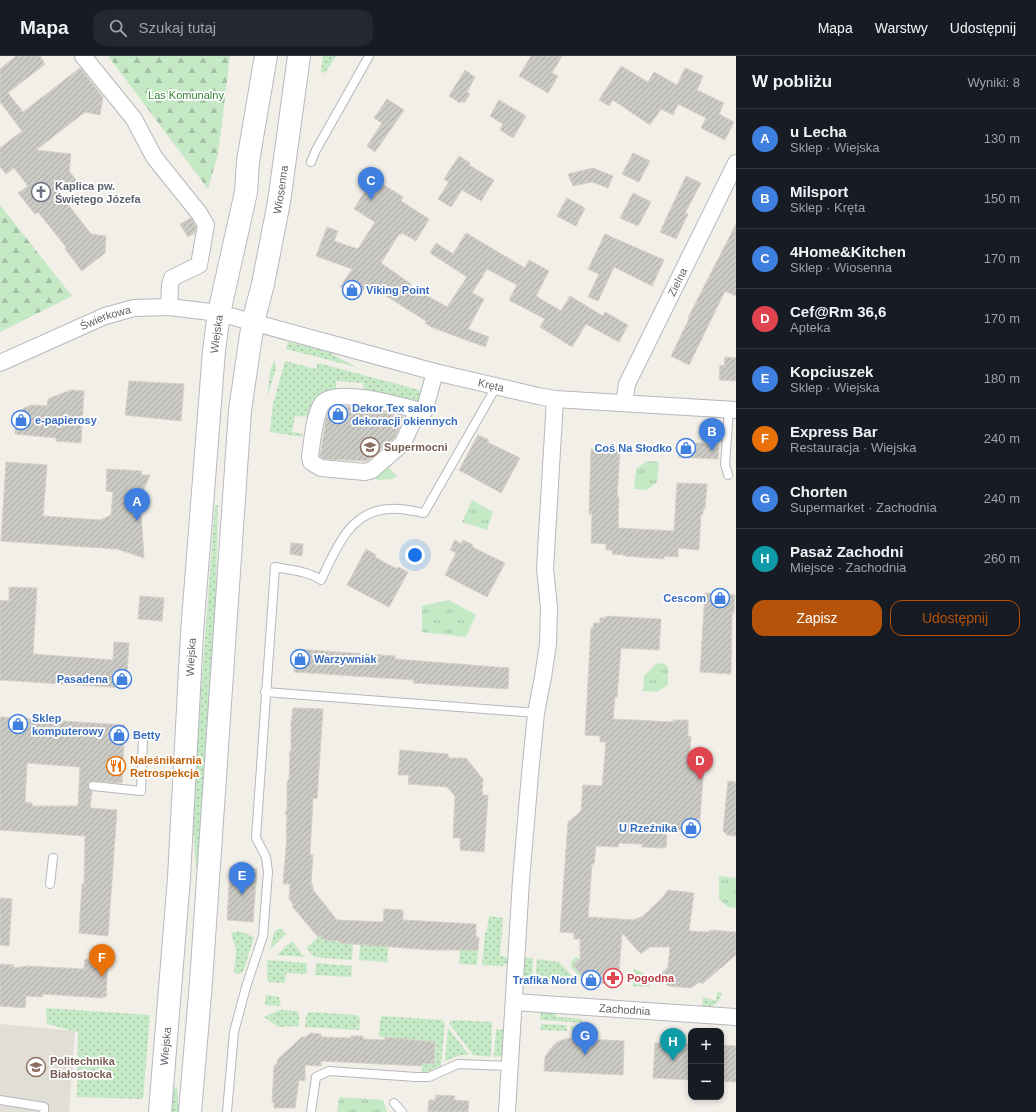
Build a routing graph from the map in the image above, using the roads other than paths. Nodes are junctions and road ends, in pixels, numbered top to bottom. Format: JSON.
{"nodes":[{"id":1,"x":83,"y":56,"type":"edge"},
{"id":2,"x":266,"y":56,"type":"edge"},
{"id":3,"x":299,"y":56,"type":"edge"},
{"id":4,"x":369,"y":56,"type":"edge"},
{"id":5,"x":311,"y":162,"type":"dead end"},
{"id":6,"x":736,"y":163,"type":"edge"},
{"id":7,"x":169,"y":307,"type":"junction"},
{"id":8,"x":219,"y":313,"type":"junction"},
{"id":9,"x":253,"y":322,"type":"junction"},
{"id":10,"x":0,"y":364,"type":"edge"},
{"id":11,"x":436,"y":372,"type":"junction"},
{"id":12,"x":496,"y":387,"type":"junction"},
{"id":13,"x":555,"y":399,"type":"junction"},
{"id":14,"x":624,"y":403,"type":"junction"},
{"id":15,"x":210,"y":406,"type":"junction"},
{"id":16,"x":240,"y":410,"type":"junction"},
{"id":17,"x":732,"y":410,"type":"edge"},
{"id":18,"x":424,"y":412,"type":"junction"},
{"id":19,"x":728,"y":475,"type":"dead end"},
{"id":20,"x":265,"y":692,"type":"junction"},
{"id":21,"x":536,"y":714,"type":"junction"},
{"id":22,"x":143,"y":739,"type":"dead end"},
{"id":23,"x":93,"y":786,"type":"dead end"},
{"id":24,"x":53,"y":858,"type":"dead end"},
{"id":25,"x":50,"y":884,"type":"dead end"},
{"id":26,"x":171,"y":980,"type":"junction"},
{"id":27,"x":201,"y":982,"type":"junction"},
{"id":28,"x":514,"y":1002,"type":"junction"},
{"id":29,"x":736,"y":1017,"type":"edge"},
{"id":30,"x":164,"y":1057,"type":"junction"},
{"id":31,"x":194,"y":1057,"type":"junction"},
{"id":32,"x":510,"y":1066,"type":"junction"},
{"id":33,"x":0,"y":1100,"type":"edge"},
{"id":34,"x":394,"y":1103,"type":"dead end"},
{"id":35,"x":44,"y":1112,"type":"edge"},
{"id":36,"x":160,"y":1112,"type":"edge"},
{"id":37,"x":190,"y":1112,"type":"edge"},
{"id":38,"x":227,"y":1112,"type":"edge"},
{"id":39,"x":311,"y":1112,"type":"edge"},
{"id":40,"x":402,"y":1112,"type":"edge"},
{"id":41,"x":507,"y":1112,"type":"edge"}],
"edges":[{"from":1,"to":7,"type":"street"},
{"from":2,"to":8,"type":"main road"},
{"from":3,"to":9,"type":"main road","name":"Wiosenna"},
{"from":4,"to":5,"type":"lane"},
{"from":6,"to":14,"type":"street","name":"Zielna"},
{"from":7,"to":8,"type":"street","name":"Świerkowa"},
{"from":7,"to":10,"type":"street","name":"Świerkowa"},
{"from":8,"to":9,"type":"street","name":"Wiejska"},
{"from":8,"to":15,"type":"main road","name":"Wiejska"},
{"from":9,"to":11,"type":"street","name":"Kręta"},
{"from":9,"to":16,"type":"main road"},
{"from":11,"to":12,"type":"street","name":"Kręta"},
{"from":11,"to":18,"type":"street"},
{"from":12,"to":13,"type":"street","name":"Kręta"},
{"from":12,"to":20,"type":"lane"},
{"from":13,"to":14,"type":"street","name":"Kręta"},
{"from":13,"to":21,"type":"street"},
{"from":14,"to":17,"type":"street","name":"Kręta"},
{"from":15,"to":16,"type":"main road"},
{"from":15,"to":26,"type":"main road","name":"Wiejska"},
{"from":16,"to":27,"type":"main road"},
{"from":17,"to":19,"type":"lane"},
{"from":18,"to":18,"type":"street"},
{"from":20,"to":21,"type":"lane"},
{"from":20,"to":38,"type":"lane"},
{"from":21,"to":28,"type":"street"},
{"from":22,"to":23,"type":"lane"},
{"from":24,"to":25,"type":"lane"},
{"from":26,"to":27,"type":"main road"},
{"from":26,"to":30,"type":"main road","name":"Wiejska"},
{"from":27,"to":31,"type":"main road"},
{"from":28,"to":29,"type":"street","name":"Zachodnia"},
{"from":28,"to":32,"type":"street"},
{"from":30,"to":31,"type":"main road"},
{"from":30,"to":36,"type":"main road","name":"Wiejska"},
{"from":31,"to":37,"type":"main road"},
{"from":32,"to":39,"type":"lane"},
{"from":32,"to":41,"type":"street"},
{"from":33,"to":35,"type":"lane"},
{"from":34,"to":40,"type":"lane"}]}
